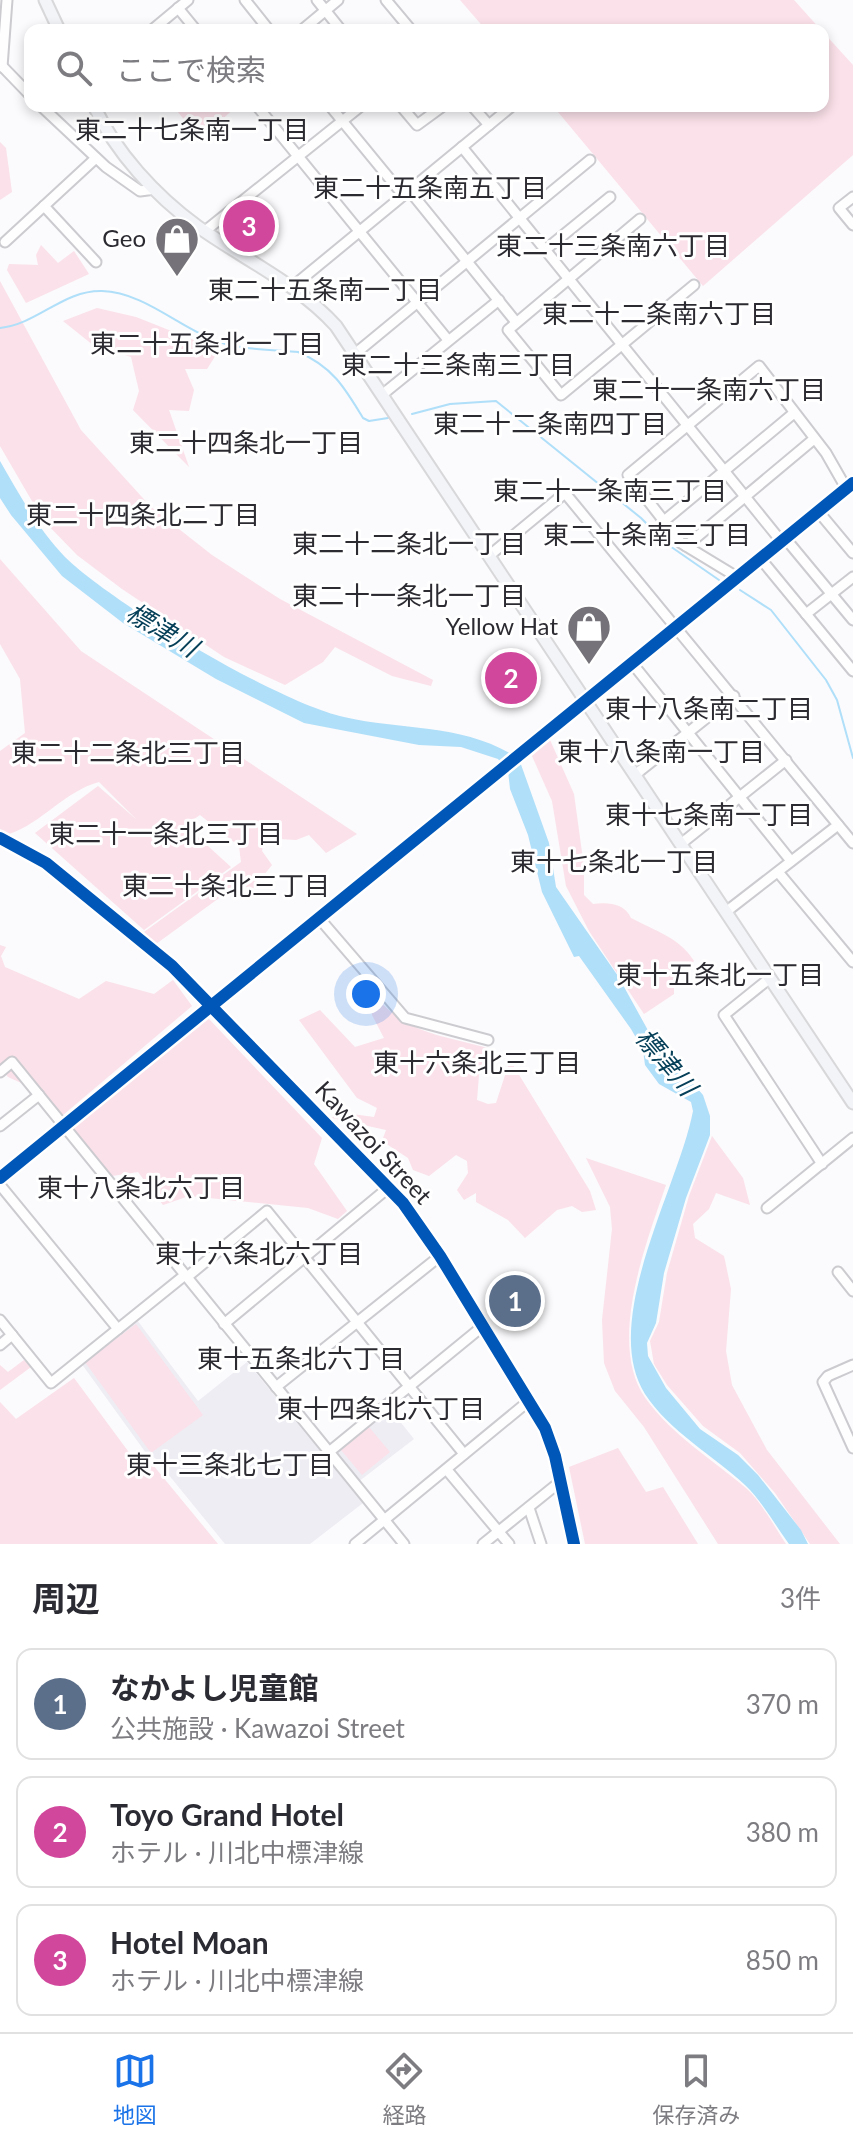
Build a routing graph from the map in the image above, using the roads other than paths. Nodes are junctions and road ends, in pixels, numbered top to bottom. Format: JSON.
{"nodes":[{"id":1,"x":7,"y":0,"type":"edge"},
{"id":2,"x":45,"y":0,"type":"edge"},
{"id":3,"x":188,"y":0,"type":"edge"},
{"id":4,"x":245,"y":0,"type":"edge"},
{"id":5,"x":317,"y":0,"type":"edge"},
{"id":6,"x":338,"y":0,"type":"edge"},
{"id":7,"x":386,"y":0,"type":"edge"},
{"id":8,"x":178,"y":8,"type":"junction"},
{"id":9,"x":325,"y":10,"type":"junction"},
{"id":10,"x":56,"y":24,"type":"edge"},
{"id":11,"x":159,"y":24,"type":"edge"},
{"id":12,"x":191,"y":24,"type":"edge"},
{"id":13,"x":264,"y":24,"type":"edge"},
{"id":14,"x":309,"y":24,"type":"edge"},
{"id":15,"x":336,"y":24,"type":"edge"},
{"id":16,"x":406,"y":24,"type":"edge"},
{"id":17,"x":1,"y":66,"type":"edge"},
{"id":18,"x":24,"y":89,"type":"edge"},
{"id":19,"x":47,"y":112,"type":"edge"},
{"id":20,"x":98,"y":112,"type":"edge"},
{"id":21,"x":262,"y":112,"type":"edge"},
{"id":22,"x":335,"y":112,"type":"edge"},
{"id":23,"x":353,"y":112,"type":"edge"},
{"id":24,"x":406,"y":112,"type":"edge"},
{"id":25,"x":435,"y":112,"type":"edge"},
{"id":26,"x":477,"y":112,"type":"edge"},
{"id":27,"x":505,"y":112,"type":"edge"},
{"id":28,"x":342,"y":121,"type":"junction"},
{"id":29,"x":489,"y":125,"type":"junction"},
{"id":30,"x":462,"y":147,"type":"junction"},
{"id":31,"x":297,"y":156,"type":"junction"},
{"id":32,"x":96,"y":158,"type":"junction"},
{"id":33,"x":590,"y":160,"type":"dead end"},
{"id":34,"x":155,"y":189,"type":"junction"},
{"id":35,"x":406,"y":192,"type":"junction"},
{"id":36,"x":610,"y":197,"type":"dead end"},
{"id":37,"x":853,"y":197,"type":"edge"},
{"id":38,"x":44,"y":206,"type":"junction"},
{"id":39,"x":520,"y":219,"type":"junction"},
{"id":40,"x":640,"y":219,"type":"dead end"},
{"id":41,"x":853,"y":225,"type":"edge"},
{"id":42,"x":205,"y":231,"type":"junction"},
{"id":43,"x":359,"y":231,"type":"junction"},
{"id":44,"x":5,"y":242,"type":"dead end"},
{"id":45,"x":545,"y":250,"type":"junction"},
{"id":46,"x":96,"y":262,"type":"dead end"},
{"id":47,"x":468,"y":262,"type":"junction"},
{"id":48,"x":568,"y":279,"type":"junction"},
{"id":49,"x":694,"y":285,"type":"dead end"},
{"id":50,"x":292,"y":287,"type":"junction"},
{"id":51,"x":499,"y":300,"type":"junction"},
{"id":52,"x":418,"y":302,"type":"junction"},
{"id":53,"x":516,"y":322,"type":"junction"},
{"id":54,"x":448,"y":340,"type":"junction"},
{"id":55,"x":622,"y":345,"type":"junction"},
{"id":56,"x":356,"y":353,"type":"junction"},
{"id":57,"x":383,"y":394,"type":"junction"},
{"id":58,"x":794,"y":413,"type":"junction"},
{"id":59,"x":687,"y":425,"type":"junction"},
{"id":60,"x":814,"y":439,"type":"junction"},
{"id":61,"x":726,"y":471,"type":"junction"},
{"id":62,"x":849,"y":486,"type":"edge"},
{"id":63,"x":746,"y":497,"type":"junction"},
{"id":64,"x":818,"y":511,"type":"junction"},
{"id":65,"x":664,"y":521,"type":"junction"},
{"id":66,"x":783,"y":540,"type":"junction"},
{"id":67,"x":686,"y":546,"type":"junction"},
{"id":68,"x":853,"y":553,"type":"edge"},
{"id":69,"x":490,"y":555,"type":"junction"},
{"id":70,"x":760,"y":558,"type":"junction"},
{"id":71,"x":737,"y":577,"type":"junction"},
{"id":72,"x":853,"y":577,"type":"edge"},
{"id":73,"x":831,"y":594,"type":"junction"},
{"id":74,"x":806,"y":614,"type":"junction"},
{"id":75,"x":853,"y":620,"type":"edge"},
{"id":76,"x":676,"y":627,"type":"junction"},
{"id":77,"x":632,"y":663,"type":"junction"},
{"id":78,"x":853,"y":670,"type":"edge"},
{"id":79,"x":734,"y":696,"type":"junction"},
{"id":80,"x":587,"y":699,"type":"junction"},
{"id":81,"x":687,"y":733,"type":"junction"},
{"id":82,"x":786,"y":760,"type":"junction"},
{"id":83,"x":636,"y":774,"type":"junction"},
{"id":84,"x":740,"y":798,"type":"junction"},
{"id":85,"x":838,"y":825,"type":"junction"},
{"id":86,"x":0,"y":838,"type":"edge"},
{"id":87,"x":682,"y":843,"type":"junction"},
{"id":88,"x":853,"y":843,"type":"edge"},
{"id":89,"x":791,"y":861,"type":"junction"},
{"id":90,"x":778,"y":872,"type":"junction"},
{"id":91,"x":727,"y":911,"type":"junction"},
{"id":92,"x":319,"y":918,"type":"junction"},
{"id":93,"x":853,"y":962,"type":"edge"},
{"id":94,"x":770,"y":978,"type":"junction"},
{"id":95,"x":212,"y":1007,"type":"junction"},
{"id":96,"x":488,"y":1040,"type":"dead end"},
{"id":97,"x":0,"y":1072,"type":"edge"},
{"id":98,"x":39,"y":1095,"type":"junction"},
{"id":99,"x":853,"y":1103,"type":"edge"},
{"id":100,"x":0,"y":1126,"type":"edge"},
{"id":101,"x":64,"y":1127,"type":"junction"},
{"id":102,"x":853,"y":1138,"type":"edge"},
{"id":103,"x":822,"y":1164,"type":"junction"},
{"id":104,"x":0,"y":1178,"type":"edge"},
{"id":105,"x":0,"y":1185,"type":"edge"},
{"id":106,"x":388,"y":1188,"type":"junction"},
{"id":107,"x":767,"y":1208,"type":"dead end"},
{"id":108,"x":440,"y":1256,"type":"junction"},
{"id":109,"x":305,"y":1257,"type":"junction"},
{"id":110,"x":838,"y":1272,"type":"dead end"},
{"id":111,"x":186,"y":1276,"type":"junction"},
{"id":112,"x":853,"y":1291,"type":"edge"},
{"id":113,"x":0,"y":1320,"type":"edge"},
{"id":114,"x":357,"y":1323,"type":"junction"},
{"id":115,"x":224,"y":1324,"type":"junction"},
{"id":116,"x":483,"y":1326,"type":"junction"},
{"id":117,"x":118,"y":1329,"type":"junction"},
{"id":118,"x":12,"y":1335,"type":"junction"},
{"id":119,"x":0,"y":1345,"type":"edge"},
{"id":120,"x":853,"y":1365,"type":"edge"},
{"id":121,"x":276,"y":1387,"type":"junction"},
{"id":122,"x":410,"y":1387,"type":"junction"},
{"id":123,"x":530,"y":1400,"type":"junction"},
{"id":124,"x":853,"y":1448,"type":"edge"},
{"id":125,"x":329,"y":1452,"type":"junction"},
{"id":126,"x":464,"y":1454,"type":"junction"},
{"id":127,"x":447,"y":1470,"type":"junction"},
{"id":128,"x":561,"y":1481,"type":"junction"},
{"id":129,"x":529,"y":1508,"type":"junction"},
{"id":130,"x":384,"y":1520,"type":"junction"},
{"id":131,"x":499,"y":1531,"type":"junction"},
{"id":132,"x":355,"y":1544,"type":"edge"},
{"id":133,"x":404,"y":1544,"type":"edge"},
{"id":134,"x":483,"y":1544,"type":"edge"},
{"id":135,"x":509,"y":1544,"type":"edge"},
{"id":136,"x":541,"y":1544,"type":"edge"},
{"id":137,"x":574,"y":1544,"type":"edge"}],
"edges":[{"from":1,"to":17,"type":"street"},
{"from":2,"to":10,"type":"main road"},
{"from":3,"to":8,"type":"street"},
{"from":4,"to":13,"type":"street"},
{"from":5,"to":9,"type":"street"},
{"from":6,"to":9,"type":"street"},
{"from":7,"to":16,"type":"street"},
{"from":8,"to":11,"type":"street"},
{"from":8,"to":12,"type":"street"},
{"from":9,"to":14,"type":"street"},
{"from":9,"to":15,"type":"street"},
{"from":17,"to":18,"type":"street"},
{"from":19,"to":32,"type":"street"},
{"from":20,"to":34,"type":"main road"},
{"from":21,"to":31,"type":"street"},
{"from":22,"to":28,"type":"street"},
{"from":23,"to":28,"type":"street"},
{"from":24,"to":25,"type":"street"},
{"from":26,"to":29,"type":"street"},
{"from":27,"to":29,"type":"street"},
{"from":28,"to":31,"type":"street"},
{"from":28,"to":35,"type":"street"},
{"from":29,"to":30,"type":"street"},
{"from":30,"to":35,"type":"street"},
{"from":30,"to":39,"type":"street"},
{"from":31,"to":42,"type":"street"},
{"from":31,"to":43,"type":"street"},
{"from":32,"to":34,"type":"street"},
{"from":32,"to":38,"type":"street"},
{"from":33,"to":39,"type":"street"},
{"from":34,"to":42,"type":"main road"},
{"from":35,"to":43,"type":"street"},
{"from":35,"to":47,"type":"street"},
{"from":36,"to":45,"type":"street"},
{"from":37,"to":41,"type":"street"},
{"from":38,"to":44,"type":"street"},
{"from":38,"to":46,"type":"street"},
{"from":39,"to":45,"type":"street"},
{"from":39,"to":47,"type":"street"},
{"from":40,"to":48,"type":"street"},
{"from":42,"to":50,"type":"main road"},
{"from":43,"to":50,"type":"street"},
{"from":43,"to":52,"type":"street"},
{"from":45,"to":48,"type":"street"},
{"from":47,"to":51,"type":"street"},
{"from":47,"to":52,"type":"street"},
{"from":48,"to":53,"type":"street"},
{"from":48,"to":55,"type":"street"},
{"from":49,"to":55,"type":"street"},
{"from":50,"to":56,"type":"main road"},
{"from":51,"to":53,"type":"street"},
{"from":51,"to":54,"type":"street"},
{"from":52,"to":54,"type":"street"},
{"from":52,"to":56,"type":"street"},
{"from":53,"to":55,"type":"street"},
{"from":54,"to":57,"type":"street"},
{"from":55,"to":59,"type":"street"},
{"from":56,"to":57,"type":"main road"},
{"from":57,"to":69,"type":"main road"},
{"from":58,"to":59,"type":"street"},
{"from":58,"to":60,"type":"street"},
{"from":58,"to":61,"type":"street"},
{"from":59,"to":61,"type":"street"},
{"from":59,"to":65,"type":"street"},
{"from":60,"to":62,"type":"street"},
{"from":60,"to":63,"type":"street"},
{"from":61,"to":63,"type":"street"},
{"from":61,"to":65,"type":"street"},
{"from":62,"to":64,"type":"street"},
{"from":63,"to":66,"type":"street"},
{"from":63,"to":67,"type":"street"},
{"from":64,"to":66,"type":"street"},
{"from":64,"to":68,"type":"street"},
{"from":65,"to":67,"type":"street"},
{"from":66,"to":70,"type":"street"},
{"from":66,"to":73,"type":"street"},
{"from":67,"to":71,"type":"street"},
{"from":69,"to":76,"type":"street"},
{"from":69,"to":80,"type":"main road"},
{"from":70,"to":71,"type":"street"},
{"from":70,"to":74,"type":"street"},
{"from":71,"to":76,"type":"street"},
{"from":72,"to":73,"type":"street"},
{"from":73,"to":74,"type":"street"},
{"from":73,"to":75,"type":"street"},
{"from":74,"to":78,"type":"street"},
{"from":76,"to":77,"type":"street"},
{"from":76,"to":79,"type":"street"},
{"from":77,"to":80,"type":"street"},
{"from":77,"to":81,"type":"street"},
{"from":79,"to":81,"type":"street"},
{"from":79,"to":82,"type":"street"},
{"from":80,"to":83,"type":"main road"},
{"from":80,"to":92,"type":"street"},
{"from":81,"to":83,"type":"street"},
{"from":81,"to":84,"type":"street"},
{"from":82,"to":84,"type":"street"},
{"from":82,"to":85,"type":"street"},
{"from":83,"to":87,"type":"main road"},
{"from":84,"to":87,"type":"street"},
{"from":84,"to":89,"type":"street"},
{"from":85,"to":88,"type":"street"},
{"from":85,"to":89,"type":"street"},
{"from":86,"to":95,"type":"street","name":"Kawazoi Street"},
{"from":87,"to":91,"type":"main road"},
{"from":89,"to":90,"type":"street"},
{"from":90,"to":91,"type":"street"},
{"from":90,"to":93,"type":"street"},
{"from":91,"to":94,"type":"main road"},
{"from":92,"to":95,"type":"street"},
{"from":92,"to":96,"type":"street"},
{"from":94,"to":99,"type":"main road"},
{"from":94,"to":103,"type":"street"},
{"from":95,"to":101,"type":"street"},
{"from":95,"to":106,"type":"street","name":"Kawazoi Street"},
{"from":97,"to":98,"type":"street"},
{"from":98,"to":100,"type":"street"},
{"from":98,"to":101,"type":"street"},
{"from":101,"to":104,"type":"street"},
{"from":101,"to":111,"type":"street"},
{"from":102,"to":103,"type":"street"},
{"from":103,"to":107,"type":"street"},
{"from":105,"to":117,"type":"street"},
{"from":106,"to":108,"type":"street","name":"Kawazoi Street"},
{"from":106,"to":109,"type":"street"},
{"from":108,"to":114,"type":"street"},
{"from":108,"to":116,"type":"street","name":"Kawazoi Street"},
{"from":109,"to":111,"type":"street"},
{"from":109,"to":114,"type":"street"},
{"from":109,"to":115,"type":"street"},
{"from":110,"to":112,"type":"street"},
{"from":111,"to":115,"type":"street"},
{"from":111,"to":117,"type":"street"},
{"from":113,"to":118,"type":"street"},
{"from":114,"to":121,"type":"street"},
{"from":114,"to":122,"type":"street"},
{"from":115,"to":121,"type":"street"},
{"from":116,"to":122,"type":"street"},
{"from":116,"to":123,"type":"street","name":"Kawazoi Street"},
{"from":117,"to":118,"type":"street"},
{"from":118,"to":119,"type":"street"},
{"from":120,"to":124,"type":"street"},
{"from":121,"to":125,"type":"street"},
{"from":122,"to":125,"type":"street"},
{"from":122,"to":126,"type":"street"},
{"from":123,"to":126,"type":"street"},
{"from":123,"to":128,"type":"street","name":"Kawazoi Street"},
{"from":125,"to":130,"type":"street"},
{"from":126,"to":127,"type":"street"},
{"from":127,"to":130,"type":"street"},
{"from":127,"to":131,"type":"street"},
{"from":128,"to":129,"type":"street"},
{"from":128,"to":137,"type":"street","name":"Kawazoi Street"},
{"from":129,"to":131,"type":"street"},
{"from":129,"to":136,"type":"street"},
{"from":130,"to":132,"type":"street"},
{"from":130,"to":133,"type":"street"},
{"from":131,"to":134,"type":"street"},
{"from":131,"to":135,"type":"street"}]}
